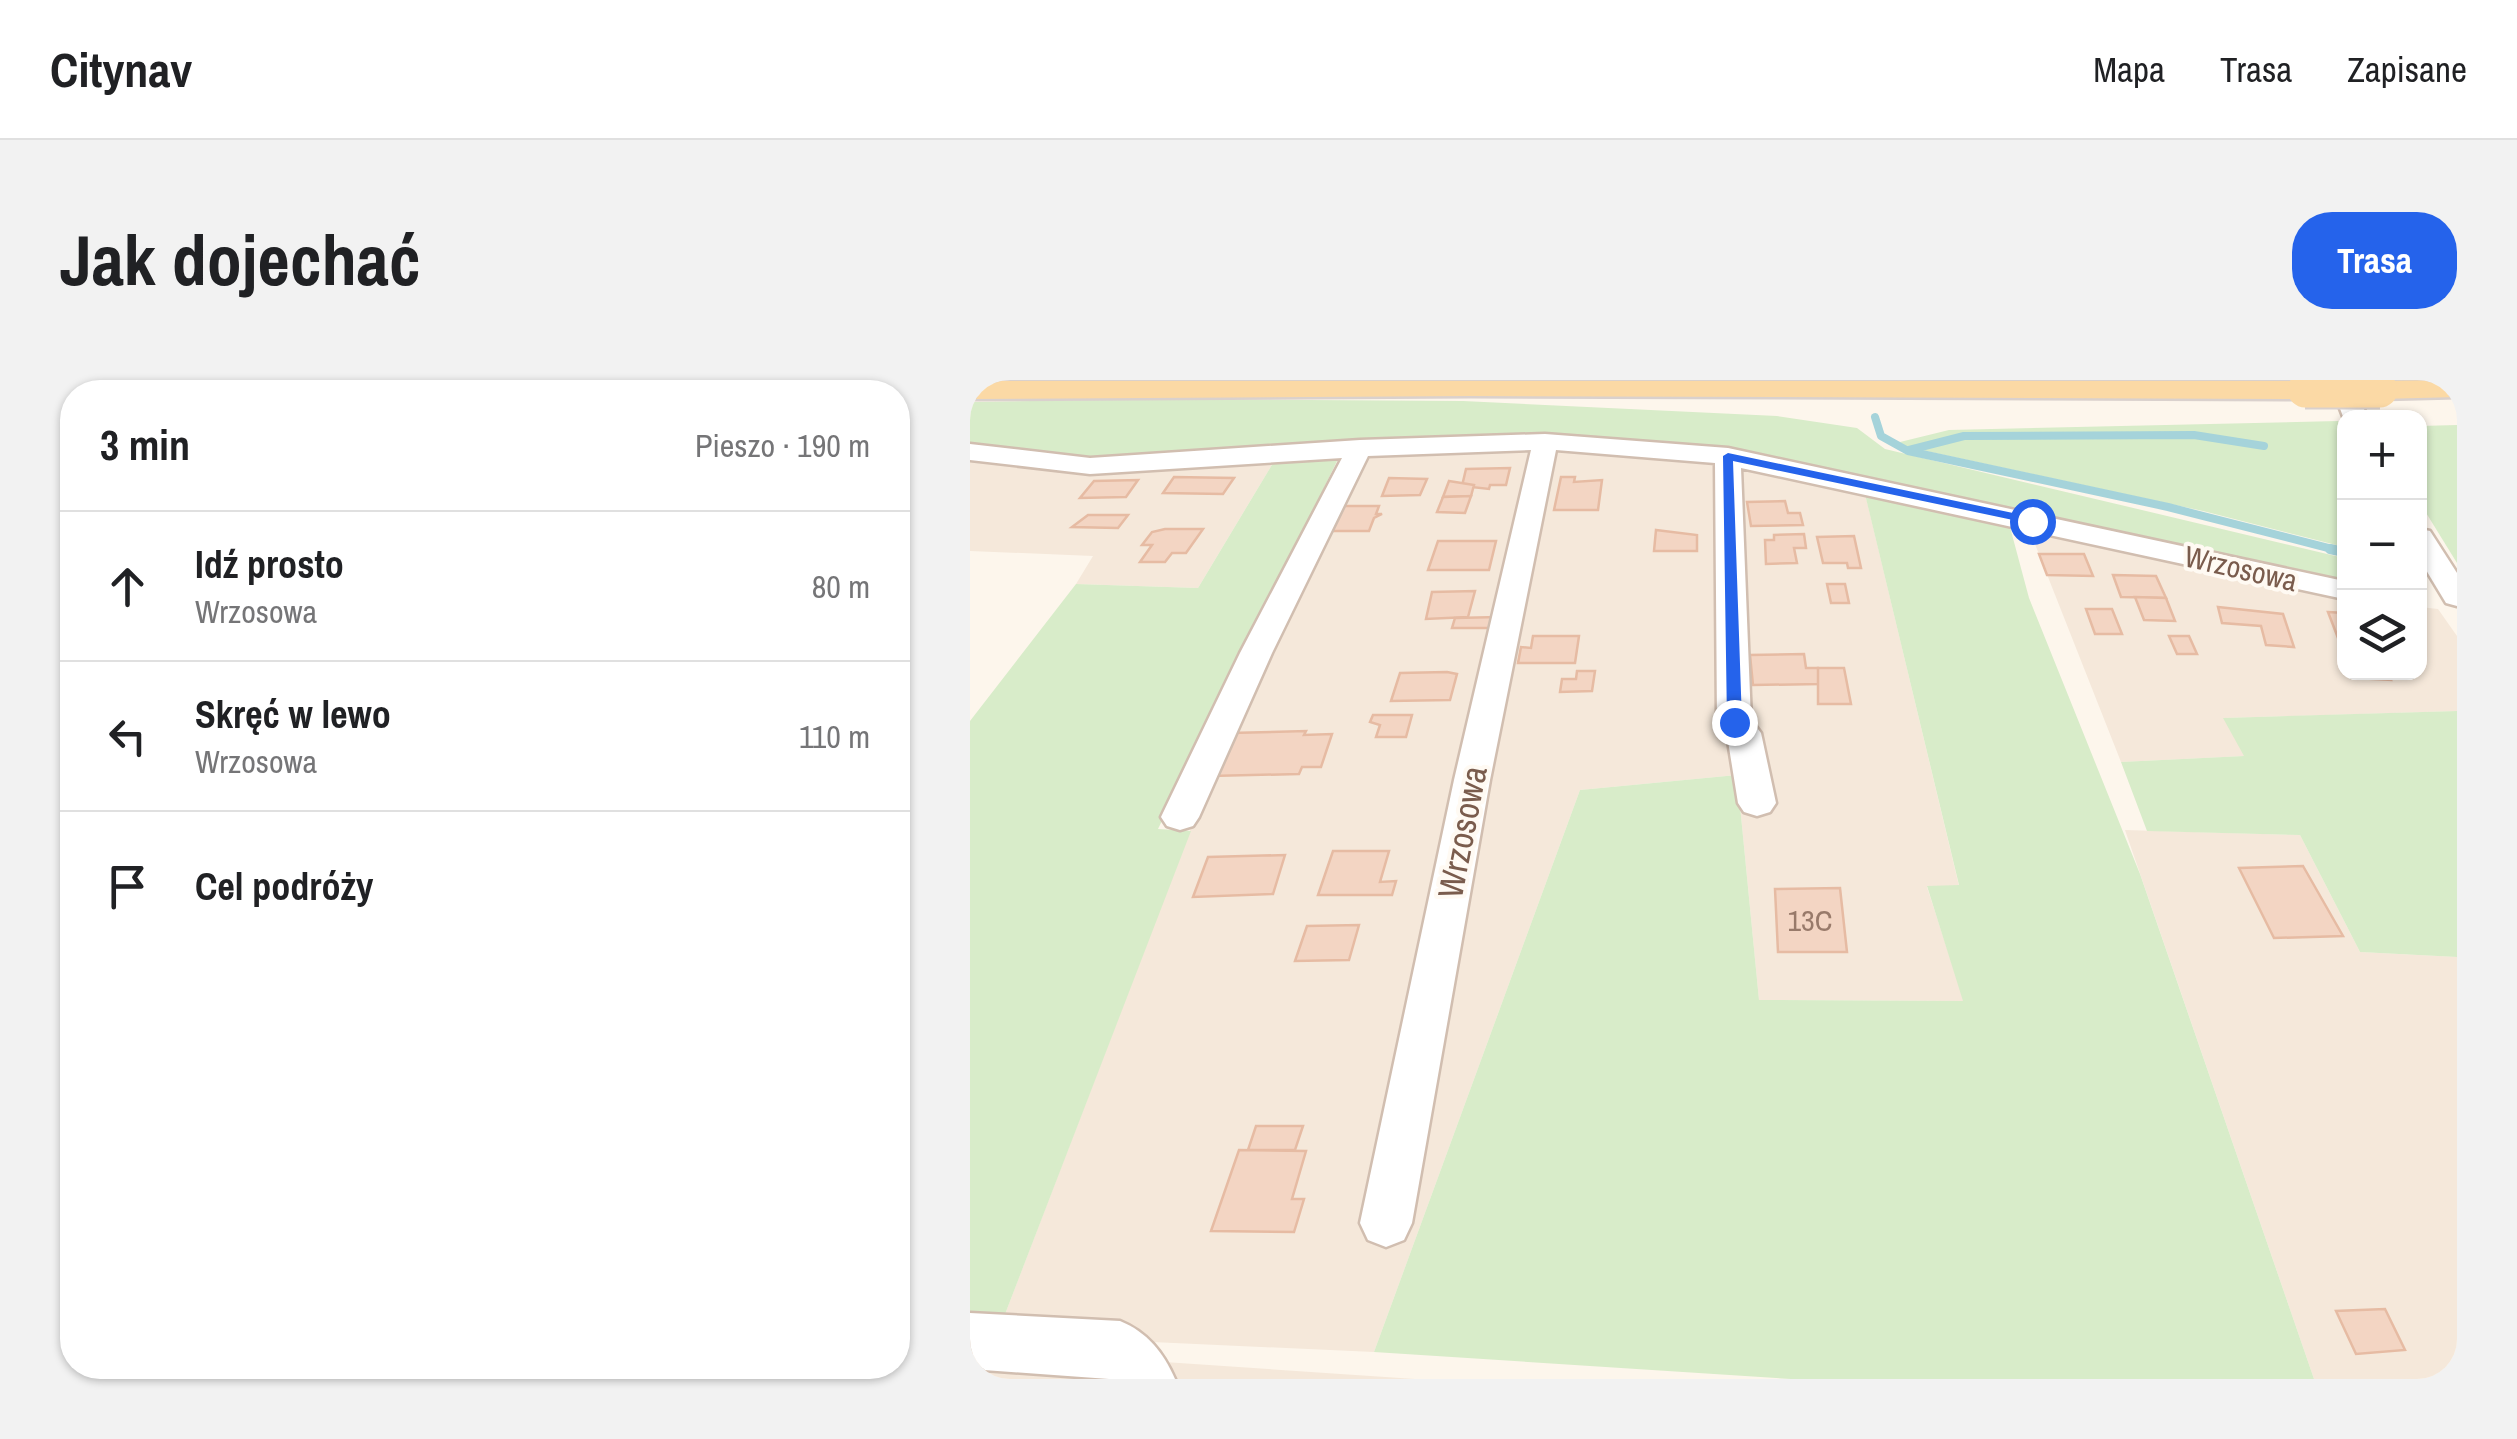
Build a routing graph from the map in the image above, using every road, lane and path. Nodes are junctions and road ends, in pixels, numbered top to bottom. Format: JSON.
{"nodes":[{"id":1,"x":2340,"y":380,"type":"edge"},
{"id":2,"x":2457,"y":388,"type":"edge"},
{"id":3,"x":970,"y":390,"type":"edge"},
{"id":4,"x":2353,"y":410,"type":"edge"},
{"id":5,"x":1544,"y":442,"type":"junction"},
{"id":6,"x":1360,"y":447,"type":"junction"},
{"id":7,"x":970,"y":452,"type":"edge"},
{"id":8,"x":1728,"y":456,"type":"junction"},
{"id":9,"x":2427,"y":547,"type":"edge"},
{"id":10,"x":2337,"y":588,"type":"edge"},
{"id":11,"x":2427,"y":594,"type":"edge"},
{"id":12,"x":2457,"y":596,"type":"edge"},
{"id":13,"x":1757,"y":804,"type":"dead end"},
{"id":14,"x":1180,"y":817,"type":"dead end"},
{"id":15,"x":1386,"y":1224,"type":"dead end"},
{"id":16,"x":970,"y":1341,"type":"edge"},
{"id":17,"x":1146,"y":1379,"type":"edge"}],
"edges":[{"from":1,"to":4,"type":"street"},
{"from":2,"to":3,"type":"main road","bridge":true},
{"from":5,"to":6,"type":"street","name":"Wrzosowa"},
{"from":5,"to":8,"type":"street","name":"Wrzosowa"},
{"from":5,"to":15,"type":"street","name":"Wrzosowa"},
{"from":6,"to":7,"type":"street","name":"Wrzosowa"},
{"from":6,"to":14,"type":"street"},
{"from":8,"to":10,"type":"street","name":"Wrzosowa"},
{"from":8,"to":13,"type":"street"},
{"from":9,"to":12,"type":"street"},
{"from":11,"to":12,"type":"street"},
{"from":16,"to":17,"type":"street"}]}
